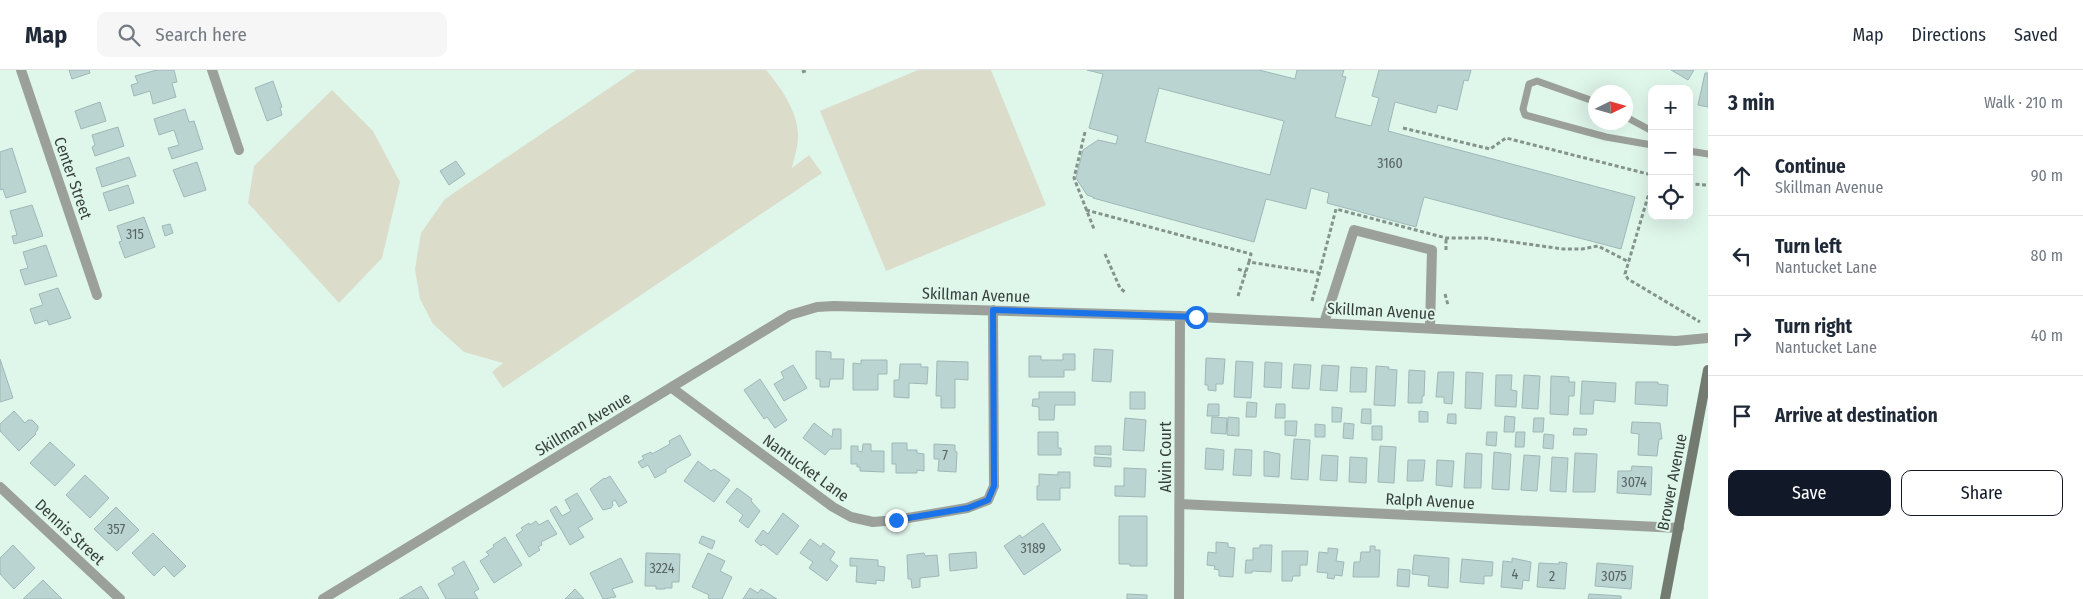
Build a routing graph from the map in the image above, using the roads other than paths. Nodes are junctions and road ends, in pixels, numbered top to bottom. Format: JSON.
{"nodes":[{"id":1,"x":21,"y":70,"type":"edge"},
{"id":2,"x":212,"y":70,"type":"edge"},
{"id":3,"x":1588,"y":99,"type":"edge"},
{"id":4,"x":1633,"y":120,"type":"edge"},
{"id":5,"x":1649,"y":130,"type":"edge"},
{"id":6,"x":1648,"y":144,"type":"edge"},
{"id":7,"x":239,"y":150,"type":"dead end"},
{"id":8,"x":1693,"y":152,"type":"edge"},
{"id":9,"x":1708,"y":154,"type":"edge"},
{"id":10,"x":97,"y":295,"type":"dead end"},
{"id":11,"x":993,"y":310,"type":"junction"},
{"id":12,"x":1180,"y":316,"type":"junction"},
{"id":13,"x":1324,"y":323,"type":"junction"},
{"id":14,"x":1430,"y":328,"type":"junction"},
{"id":15,"x":1708,"y":338,"type":"edge"},
{"id":16,"x":1708,"y":370,"type":"edge"},
{"id":17,"x":672,"y":388,"type":"junction"},
{"id":18,"x":0,"y":487,"type":"edge"},
{"id":19,"x":1180,"y":504,"type":"junction"},
{"id":20,"x":1678,"y":528,"type":"junction"},
{"id":21,"x":120,"y":599,"type":"edge"},
{"id":22,"x":323,"y":599,"type":"edge"},
{"id":23,"x":1179,"y":599,"type":"edge"},
{"id":24,"x":1665,"y":599,"type":"edge"}],
"edges":[{"from":1,"to":10,"type":"street","name":"Center Street"},
{"from":2,"to":7,"type":"street"},
{"from":3,"to":6,"type":"lane"},
{"from":4,"to":5,"type":"lane"},
{"from":8,"to":9,"type":"lane"},
{"from":11,"to":12,"type":"street","name":"Skillman Avenue"},
{"from":11,"to":17,"type":"street","name":"Skillman Avenue"},
{"from":11,"to":17,"type":"street","name":"Nantucket Lane"},
{"from":12,"to":13,"type":"street","name":"Skillman Avenue"},
{"from":12,"to":19,"type":"street","name":"Alvin Court"},
{"from":13,"to":14,"type":"street","name":"Skillman Avenue"},
{"from":13,"to":14,"type":"street"},
{"from":14,"to":15,"type":"street","name":"Skillman Avenue"},
{"from":16,"to":20,"type":"main road","name":"Brower Avenue"},
{"from":17,"to":22,"type":"street","name":"Skillman Avenue"},
{"from":18,"to":21,"type":"street","name":"Dennis Street"},
{"from":19,"to":20,"type":"street","name":"Ralph Avenue"},
{"from":19,"to":23,"type":"street","name":"Alvin Court"},
{"from":20,"to":24,"type":"main road","name":"Brower Avenue"}]}
